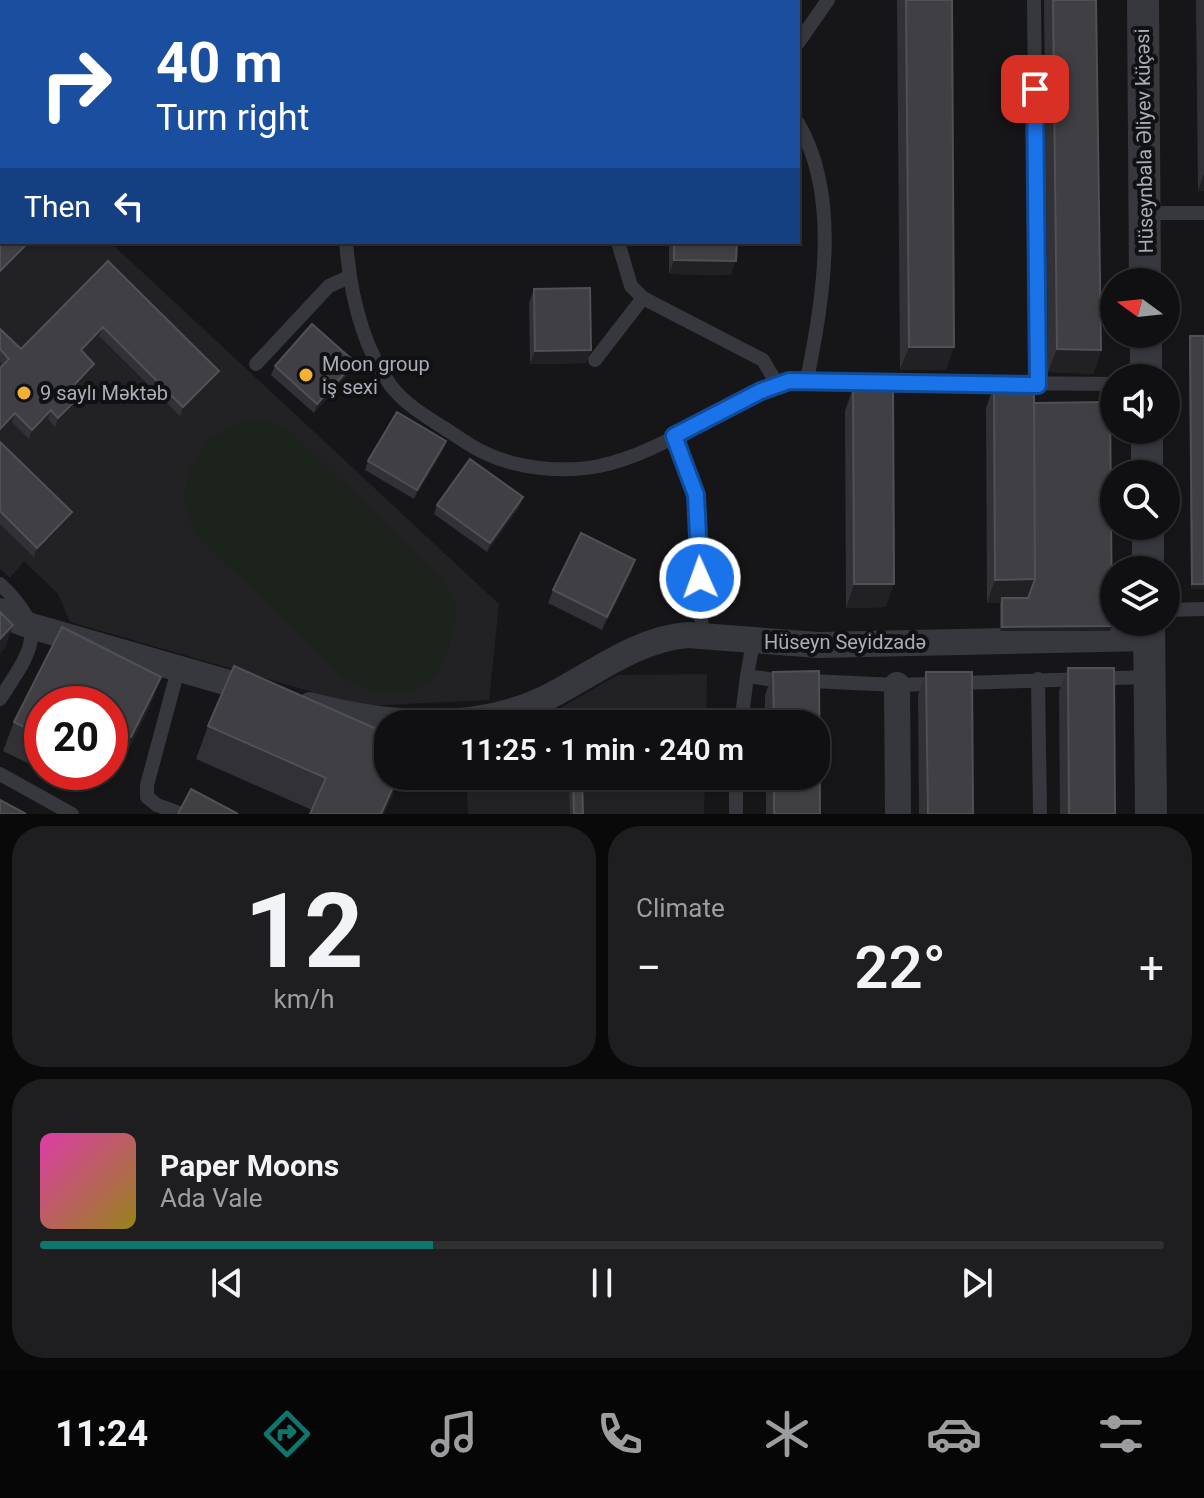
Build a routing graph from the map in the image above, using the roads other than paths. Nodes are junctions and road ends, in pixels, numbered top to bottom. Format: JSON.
{"nodes":[{"id":1,"x":828,"y":0,"type":"edge"},
{"id":2,"x":1034,"y":0,"type":"edge"},
{"id":3,"x":1143,"y":0,"type":"edge"},
{"id":4,"x":800,"y":40,"type":"edge"},
{"id":5,"x":800,"y":126,"type":"edge"},
{"id":6,"x":1145,"y":213,"type":"junction"},
{"id":7,"x":1204,"y":213,"type":"edge"},
{"id":8,"x":346,"y":244,"type":"edge"},
{"id":9,"x":619,"y":244,"type":"edge"},
{"id":10,"x":1145,"y":268,"type":"edge"},
{"id":11,"x":349,"y":277,"type":"junction"},
{"id":12,"x":643,"y":298,"type":"junction"},
{"id":13,"x":595,"y":360,"type":"dead end"},
{"id":14,"x":256,"y":364,"type":"dead end"},
{"id":15,"x":807,"y":380,"type":"junction"},
{"id":16,"x":777,"y":384,"type":"junction"},
{"id":17,"x":1100,"y":384,"type":"edge"},
{"id":18,"x":1038,"y":385,"type":"junction"},
{"id":19,"x":674,"y":436,"type":"junction"},
{"id":20,"x":0,"y":584,"type":"edge"},
{"id":21,"x":1204,"y":609,"type":"edge"},
{"id":22,"x":1180,"y":610,"type":"edge"},
{"id":23,"x":0,"y":611,"type":"edge"},
{"id":24,"x":31,"y":626,"type":"junction"},
{"id":25,"x":1100,"y":632,"type":"edge"},
{"id":26,"x":702,"y":635,"type":"junction"},
{"id":27,"x":1149,"y":636,"type":"edge"},
{"id":28,"x":753,"y":642,"type":"junction"},
{"id":29,"x":178,"y":670,"type":"junction"},
{"id":30,"x":747,"y":676,"type":"junction"},
{"id":31,"x":1150,"y":677,"type":"junction"},
{"id":32,"x":1038,"y":679,"type":"junction"},
{"id":33,"x":897,"y":685,"type":"junction"},
{"id":34,"x":0,"y":699,"type":"edge"},
{"id":35,"x":743,"y":710,"type":"edge"},
{"id":36,"x":0,"y":774,"type":"edge"},
{"id":37,"x":736,"y":790,"type":"edge"},
{"id":38,"x":72,"y":814,"type":"edge"},
{"id":39,"x":182,"y":814,"type":"edge"},
{"id":40,"x":736,"y":814,"type":"edge"},
{"id":41,"x":898,"y":814,"type":"edge"},
{"id":42,"x":1040,"y":814,"type":"edge"},
{"id":43,"x":1151,"y":814,"type":"edge"}],
"edges":[{"from":1,"to":4,"type":"lane"},
{"from":2,"to":18,"type":"lane"},
{"from":3,"to":6,"type":"street","name":"Hüseynbala Əliyev küçəsi"},
{"from":5,"to":15,"type":"lane"},
{"from":6,"to":7,"type":"lane"},
{"from":6,"to":10,"type":"street","name":"Hüseynbala Əliyev küçəsi"},
{"from":8,"to":11,"type":"lane"},
{"from":9,"to":12,"type":"lane"},
{"from":11,"to":14,"type":"lane"},
{"from":11,"to":19,"type":"lane"},
{"from":12,"to":13,"type":"lane"},
{"from":12,"to":16,"type":"lane"},
{"from":15,"to":16,"type":"lane"},
{"from":15,"to":18,"type":"lane"},
{"from":16,"to":19,"type":"lane"},
{"from":17,"to":18,"type":"lane"},
{"from":19,"to":26,"type":"lane"},
{"from":20,"to":24,"type":"lane"},
{"from":21,"to":22,"type":"lane"},
{"from":23,"to":24,"type":"street","name":"Hüseyn Seyidzadə"},
{"from":24,"to":29,"type":"street","name":"Hüseyn Seyidzadə"},
{"from":24,"to":34,"type":"lane"},
{"from":25,"to":28,"type":"street","name":"Hüseyn Seyidzadə"},
{"from":26,"to":28,"type":"street","name":"Hüseyn Seyidzadə"},
{"from":26,"to":29,"type":"street","name":"Hüseyn Seyidzadə"},
{"from":27,"to":31,"type":"street"},
{"from":28,"to":30,"type":"lane"},
{"from":29,"to":39,"type":"lane"},
{"from":30,"to":33,"type":"lane"},
{"from":30,"to":35,"type":"lane"},
{"from":31,"to":32,"type":"lane"},
{"from":31,"to":43,"type":"street"},
{"from":32,"to":33,"type":"lane"},
{"from":32,"to":42,"type":"lane"},
{"from":33,"to":41,"type":"street"},
{"from":36,"to":38,"type":"lane"},
{"from":37,"to":40,"type":"lane"}]}
